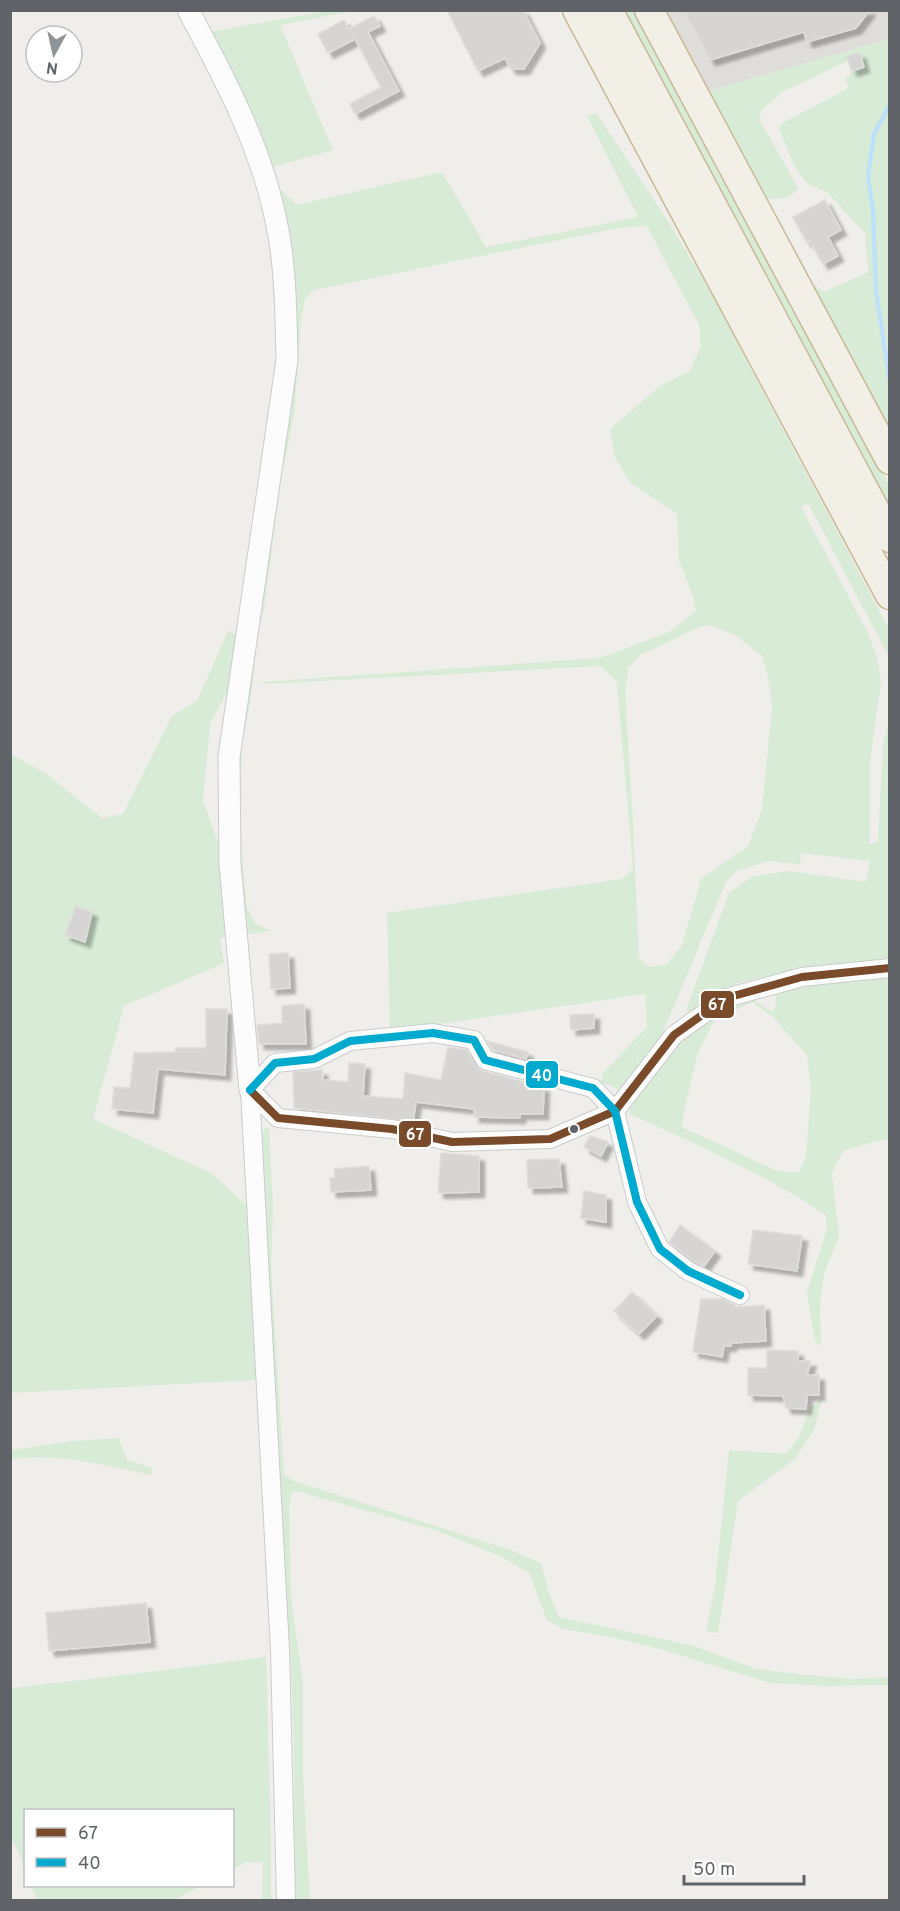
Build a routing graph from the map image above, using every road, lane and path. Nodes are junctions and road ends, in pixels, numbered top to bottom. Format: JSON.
{"nodes":[{"id":1,"x":188,"y":10,"type":"edge"},
{"id":2,"x":577,"y":10,"type":"edge"},
{"id":3,"x":608,"y":10,"type":"edge"},
{"id":4,"x":649,"y":10,"type":"edge"},
{"id":5,"x":890,"y":460,"type":"edge"},
{"id":6,"x":890,"y":538,"type":"edge"},
{"id":7,"x":890,"y":595,"type":"edge"},
{"id":8,"x":887,"y":968,"type":"edge"},
{"id":9,"x":250,"y":1090,"type":"junction"},
{"id":10,"x":615,"y":1112,"type":"junction"},
{"id":11,"x":740,"y":1295,"type":"dead end"},
{"id":12,"x":286,"y":1900,"type":"edge"}],
"edges":[{"from":1,"to":9,"type":"street"},
{"from":2,"to":7,"type":"highway"},
{"from":3,"to":6,"type":"highway"},
{"from":4,"to":5,"type":"highway"},
{"from":8,"to":10,"type":"street"},
{"from":9,"to":10,"type":"street"},
{"from":9,"to":10,"type":"street"},
{"from":9,"to":12,"type":"street"},
{"from":10,"to":11,"type":"street"}]}
